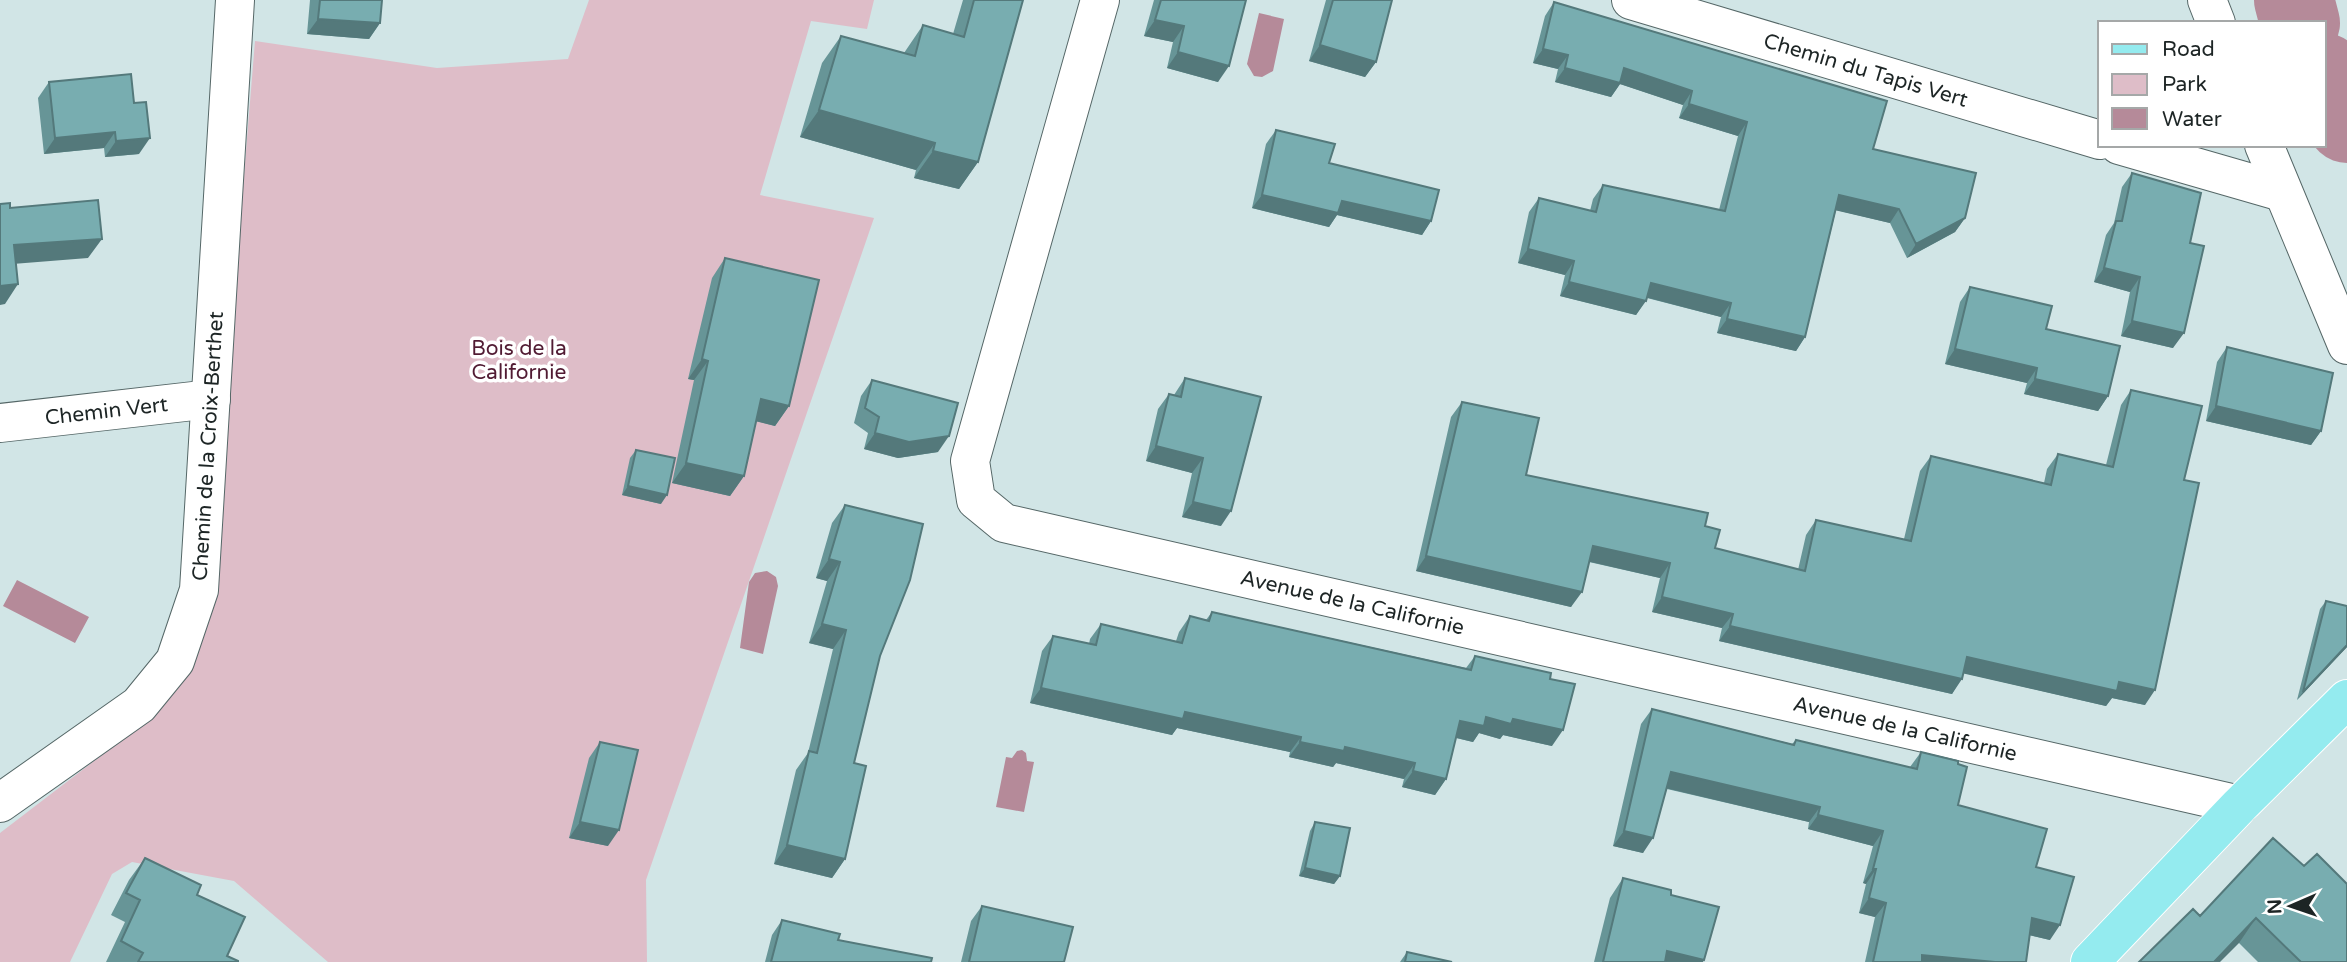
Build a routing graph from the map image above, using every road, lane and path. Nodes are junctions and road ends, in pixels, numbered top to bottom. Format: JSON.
{"nodes":[{"id":1,"x":235,"y":0,"type":"edge"},
{"id":2,"x":1100,"y":0,"type":"edge"},
{"id":3,"x":1631,"y":0,"type":"edge"},
{"id":4,"x":2207,"y":0,"type":"edge"},
{"id":5,"x":2215,"y":21,"type":"edge"},
{"id":6,"x":2098,"y":139,"type":"edge"},
{"id":7,"x":2126,"y":147,"type":"edge"},
{"id":8,"x":2265,"y":147,"type":"edge"},
{"id":9,"x":2282,"y":192,"type":"junction"},
{"id":10,"x":2347,"y":345,"type":"edge"},
{"id":11,"x":211,"y":399,"type":"junction"},
{"id":12,"x":0,"y":423,"type":"edge"},
{"id":13,"x":2347,"y":699,"type":"edge"},
{"id":14,"x":0,"y":803,"type":"edge"},
{"id":15,"x":2240,"y":805,"type":"junction"},
{"id":16,"x":2090,"y":962,"type":"edge"}],
"edges":[{"from":1,"to":11,"type":"street","name":"Chemin de la Croix-Berthet"},
{"from":2,"to":15,"type":"street","name":"Avenue de la Californie"},
{"from":3,"to":6,"type":"street","name":"Chemin du Tapis Vert"},
{"from":4,"to":5,"type":"street"},
{"from":7,"to":9,"type":"street"},
{"from":8,"to":9,"type":"street"},
{"from":9,"to":10,"type":"street"},
{"from":11,"to":12,"type":"street","name":"Chemin Vert"},
{"from":11,"to":14,"type":"street","name":"Chemin de la Croix-Berthet"},
{"from":13,"to":15,"type":"main road"},
{"from":15,"to":16,"type":"main road"}]}
